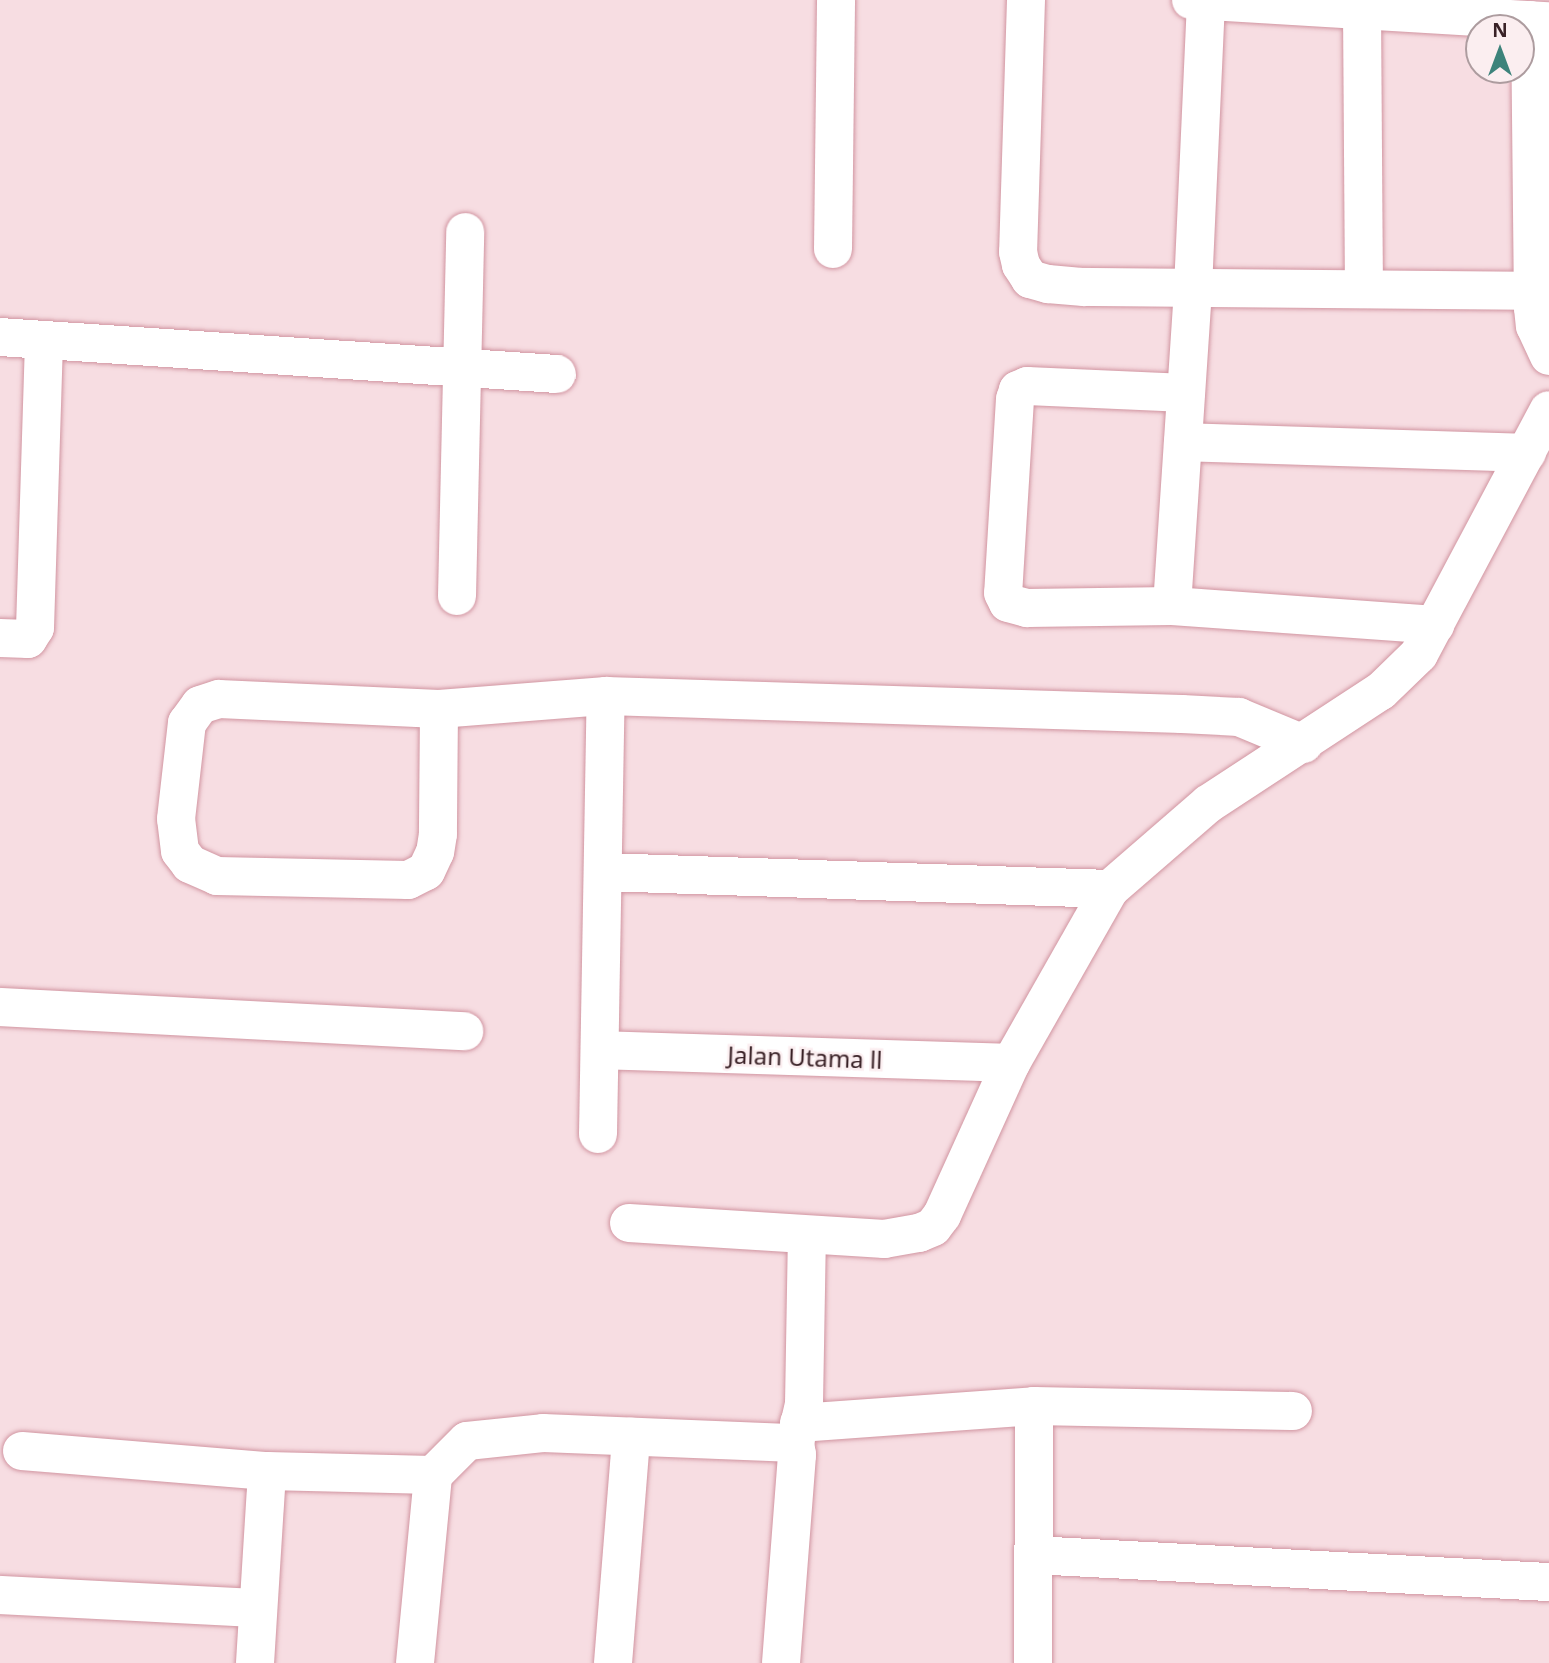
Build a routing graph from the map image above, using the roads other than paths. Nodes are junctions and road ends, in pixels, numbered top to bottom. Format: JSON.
{"nodes":[{"id":1,"x":836,"y":0,"type":"edge"},
{"id":2,"x":1026,"y":0,"type":"edge"},
{"id":3,"x":1198,"y":1,"type":"edge"},
{"id":4,"x":1442,"y":6,"type":"edge"},
{"id":5,"x":1362,"y":9,"type":"junction"},
{"id":6,"x":1539,"y":20,"type":"edge"},
{"id":7,"x":1540,"y":191,"type":"edge"},
{"id":8,"x":465,"y":232,"type":"dead end"},
{"id":9,"x":832,"y":249,"type":"dead end"},
{"id":10,"x":1193,"y":288,"type":"junction"},
{"id":11,"x":1364,"y":289,"type":"junction"},
{"id":12,"x":1533,"y":291,"type":"junction"},
{"id":13,"x":0,"y":337,"type":"edge"},
{"id":14,"x":44,"y":341,"type":"junction"},
{"id":15,"x":1549,"y":356,"type":"edge"},
{"id":16,"x":462,"y":369,"type":"junction"},
{"id":17,"x":557,"y":374,"type":"dead end"},
{"id":18,"x":1186,"y":393,"type":"junction"},
{"id":19,"x":1549,"y":410,"type":"edge"},
{"id":20,"x":1183,"y":442,"type":"junction"},
{"id":21,"x":1527,"y":453,"type":"junction"},
{"id":22,"x":457,"y":597,"type":"dead end"},
{"id":23,"x":1172,"y":606,"type":"junction"},
{"id":24,"x":1435,"y":625,"type":"junction"},
{"id":25,"x":0,"y":638,"type":"edge"},
{"id":26,"x":606,"y":696,"type":"junction"},
{"id":27,"x":439,"y":709,"type":"junction"},
{"id":28,"x":1304,"y":744,"type":"junction"},
{"id":29,"x":603,"y":872,"type":"junction"},
{"id":30,"x":1110,"y":888,"type":"junction"},
{"id":31,"x":0,"y":1007,"type":"edge"},
{"id":32,"x":464,"y":1031,"type":"dead end"},
{"id":33,"x":600,"y":1050,"type":"junction"},
{"id":34,"x":1011,"y":1063,"type":"junction"},
{"id":35,"x":598,"y":1134,"type":"dead end"},
{"id":36,"x":629,"y":1223,"type":"dead end"},
{"id":37,"x":807,"y":1237,"type":"junction"},
{"id":38,"x":1034,"y":1406,"type":"junction"},
{"id":39,"x":1293,"y":1411,"type":"dead end"},
{"id":40,"x":797,"y":1433,"type":"junction"},
{"id":41,"x":631,"y":1437,"type":"junction"},
{"id":42,"x":22,"y":1451,"type":"dead end"},
{"id":43,"x":267,"y":1471,"type":"junction"},
{"id":44,"x":433,"y":1475,"type":"junction"},
{"id":45,"x":1033,"y":1555,"type":"junction"},
{"id":46,"x":1549,"y":1582,"type":"edge"},
{"id":47,"x":0,"y":1595,"type":"edge"},
{"id":48,"x":256,"y":1608,"type":"junction"},
{"id":49,"x":255,"y":1663,"type":"edge"},
{"id":50,"x":415,"y":1663,"type":"edge"},
{"id":51,"x":613,"y":1663,"type":"edge"},
{"id":52,"x":781,"y":1663,"type":"edge"},
{"id":53,"x":1033,"y":1663,"type":"edge"}],
"edges":[{"from":1,"to":9,"type":"street"},
{"from":2,"to":10,"type":"street"},
{"from":3,"to":5,"type":"street"},
{"from":3,"to":10,"type":"street"},
{"from":4,"to":5,"type":"street"},
{"from":4,"to":6,"type":"street"},
{"from":5,"to":11,"type":"street"},
{"from":6,"to":7,"type":"street"},
{"from":7,"to":12,"type":"street"},
{"from":8,"to":16,"type":"street"},
{"from":10,"to":11,"type":"street"},
{"from":10,"to":18,"type":"street"},
{"from":11,"to":12,"type":"street"},
{"from":12,"to":15,"type":"street"},
{"from":13,"to":14,"type":"street"},
{"from":14,"to":16,"type":"street"},
{"from":14,"to":25,"type":"street"},
{"from":16,"to":17,"type":"street"},
{"from":16,"to":22,"type":"street"},
{"from":18,"to":20,"type":"street"},
{"from":18,"to":23,"type":"street"},
{"from":19,"to":21,"type":"street"},
{"from":20,"to":21,"type":"street"},
{"from":20,"to":23,"type":"street"},
{"from":21,"to":24,"type":"street"},
{"from":23,"to":24,"type":"street"},
{"from":24,"to":28,"type":"street"},
{"from":26,"to":27,"type":"street"},
{"from":26,"to":28,"type":"street"},
{"from":26,"to":29,"type":"street"},
{"from":27,"to":27,"type":"street"},
{"from":28,"to":30,"type":"street"},
{"from":29,"to":30,"type":"street"},
{"from":29,"to":33,"type":"street"},
{"from":30,"to":34,"type":"street"},
{"from":31,"to":32,"type":"street"},
{"from":33,"to":34,"type":"street","name":"Jalan Utama ll"},
{"from":33,"to":35,"type":"street"},
{"from":34,"to":37,"type":"street"},
{"from":36,"to":37,"type":"street"},
{"from":37,"to":40,"type":"street"},
{"from":38,"to":39,"type":"street"},
{"from":38,"to":40,"type":"street"},
{"from":38,"to":45,"type":"street"},
{"from":40,"to":41,"type":"street"},
{"from":40,"to":52,"type":"street"},
{"from":41,"to":44,"type":"street"},
{"from":41,"to":51,"type":"street"},
{"from":42,"to":43,"type":"street"},
{"from":43,"to":44,"type":"street"},
{"from":43,"to":48,"type":"street"},
{"from":44,"to":50,"type":"street"},
{"from":45,"to":46,"type":"street"},
{"from":45,"to":53,"type":"street"},
{"from":47,"to":48,"type":"street"},
{"from":48,"to":49,"type":"street"}]}
